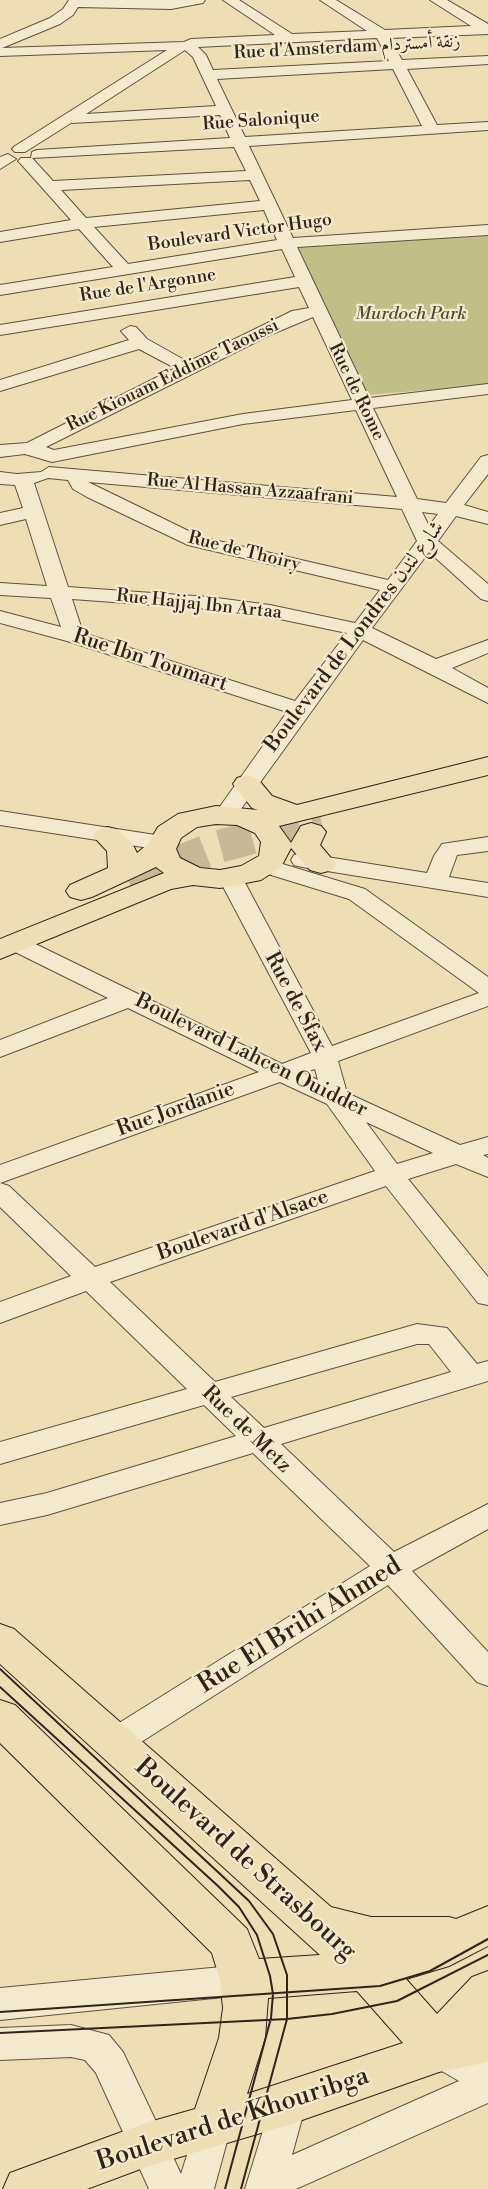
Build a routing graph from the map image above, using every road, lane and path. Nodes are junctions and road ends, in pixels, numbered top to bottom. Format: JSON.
{"nodes":[{"id":1,"x":198,"y":0,"type":"edge"},
{"id":2,"x":230,"y":0,"type":"edge"},
{"id":3,"x":327,"y":0,"type":"edge"},
{"id":4,"x":437,"y":0,"type":"edge"},
{"id":5,"x":75,"y":2,"type":"edge"},
{"id":6,"x":171,"y":4,"type":"edge"},
{"id":7,"x":488,"y":29,"type":"edge"},
{"id":8,"x":381,"y":33,"type":"junction"},
{"id":9,"x":289,"y":38,"type":"junction"},
{"id":10,"x":185,"y":39,"type":"junction"},
{"id":11,"x":0,"y":44,"type":"edge"},
{"id":12,"x":0,"y":52,"type":"edge"},
{"id":13,"x":488,"y":60,"type":"edge"},
{"id":14,"x":398,"y":64,"type":"junction"},
{"id":15,"x":208,"y":75,"type":"junction"},
{"id":16,"x":224,"y":110,"type":"junction"},
{"id":17,"x":66,"y":119,"type":"junction"},
{"id":18,"x":488,"y":126,"type":"edge"},
{"id":19,"x":432,"y":130,"type":"junction"},
{"id":20,"x":239,"y":142,"type":"junction"},
{"id":21,"x":15,"y":155,"type":"edge"},
{"id":22,"x":254,"y":175,"type":"junction"},
{"id":23,"x":50,"y":186,"type":"junction"},
{"id":24,"x":268,"y":205,"type":"junction"},
{"id":25,"x":83,"y":223,"type":"junction"},
{"id":26,"x":488,"y":230,"type":"edge"},
{"id":27,"x":0,"y":237,"type":"edge"},
{"id":28,"x":286,"y":243,"type":"junction"},
{"id":29,"x":124,"y":269,"type":"junction"},
{"id":30,"x":303,"y":280,"type":"junction"},
{"id":31,"x":0,"y":290,"type":"edge"},
{"id":32,"x":317,"y":310,"type":"junction"},
{"id":33,"x":113,"y":312,"type":"junction"},
{"id":34,"x":93,"y":315,"type":"junction"},
{"id":35,"x":0,"y":330,"type":"edge"},
{"id":36,"x":141,"y":343,"type":"junction"},
{"id":37,"x":121,"y":347,"type":"junction"},
{"id":38,"x":187,"y":368,"type":"junction"},
{"id":39,"x":0,"y":386,"type":"edge"},
{"id":40,"x":488,"y":389,"type":"edge"},
{"id":41,"x":364,"y":403,"type":"junction"},
{"id":42,"x":32,"y":448,"type":"junction"},
{"id":43,"x":1,"y":449,"type":"edge"},
{"id":44,"x":488,"y":461,"type":"edge"},
{"id":45,"x":51,"y":465,"type":"junction"},
{"id":46,"x":75,"y":476,"type":"junction"},
{"id":47,"x":0,"y":478,"type":"edge"},
{"id":48,"x":23,"y":480,"type":"junction"},
{"id":49,"x":407,"y":504,"type":"junction"},
{"id":50,"x":451,"y":508,"type":"junction"},
{"id":51,"x":32,"y":512,"type":"junction"},
{"id":52,"x":488,"y":518,"type":"edge"},
{"id":53,"x":0,"y":519,"type":"edge"},
{"id":54,"x":427,"y":542,"type":"junction"},
{"id":55,"x":392,"y":587,"type":"junction"},
{"id":56,"x":0,"y":590,"type":"edge"},
{"id":57,"x":58,"y":593,"type":"junction"},
{"id":58,"x":488,"y":595,"type":"edge"},
{"id":59,"x":0,"y":617,"type":"edge"},
{"id":60,"x":359,"y":630,"type":"junction"},
{"id":61,"x":74,"y":637,"type":"junction"},
{"id":62,"x":488,"y":646,"type":"edge"},
{"id":63,"x":435,"y":667,"type":"junction"},
{"id":64,"x":488,"y":697,"type":"edge"},
{"id":65,"x":300,"y":709,"type":"junction"},
{"id":66,"x":488,"y":766,"type":"edge"},
{"id":67,"x":488,"y":776,"type":"edge"},
{"id":68,"x":247,"y":784,"type":"junction"},
{"id":69,"x":488,"y":786,"type":"edge"},
{"id":70,"x":238,"y":817,"type":"junction"},
{"id":71,"x":0,"y":818,"type":"edge"},
{"id":72,"x":310,"y":822,"type":"junction"},
{"id":73,"x":108,"y":836,"type":"junction"},
{"id":74,"x":488,"y":844,"type":"edge"},
{"id":75,"x":161,"y":846,"type":"junction"},
{"id":76,"x":273,"y":855,"type":"junction"},
{"id":77,"x":321,"y":864,"type":"junction"},
{"id":78,"x":193,"y":876,"type":"junction"},
{"id":79,"x":126,"y":877,"type":"junction"},
{"id":80,"x":231,"y":879,"type":"junction"},
{"id":81,"x":436,"y":882,"type":"junction"},
{"id":82,"x":488,"y":890,"type":"edge"},
{"id":83,"x":4,"y":939,"type":"edge"},
{"id":84,"x":488,"y":988,"type":"edge"},
{"id":85,"x":130,"y":998,"type":"junction"},
{"id":86,"x":488,"y":998,"type":"edge"},
{"id":87,"x":0,"y":1049,"type":"edge"},
{"id":88,"x":325,"y":1057,"type":"junction"},
{"id":89,"x":281,"y":1072,"type":"junction"},
{"id":90,"x":335,"y":1097,"type":"junction"},
{"id":91,"x":488,"y":1145,"type":"edge"},
{"id":92,"x":459,"y":1153,"type":"junction"},
{"id":93,"x":488,"y":1168,"type":"edge"},
{"id":94,"x":0,"y":1174,"type":"edge"},
{"id":95,"x":391,"y":1175,"type":"junction"},
{"id":96,"x":0,"y":1192,"type":"edge"},
{"id":97,"x":92,"y":1278,"type":"junction"},
{"id":98,"x":488,"y":1296,"type":"edge"},
{"id":99,"x":0,"y":1313,"type":"edge"},
{"id":100,"x":479,"y":1373,"type":"edge"},
{"id":101,"x":210,"y":1395,"type":"junction"},
{"id":102,"x":256,"y":1440,"type":"junction"},
{"id":103,"x":0,"y":1453,"type":"edge"},
{"id":104,"x":0,"y":1514,"type":"edge"},
{"id":105,"x":488,"y":1515,"type":"edge"},
{"id":106,"x":391,"y":1569,"type":"junction"},
{"id":107,"x":0,"y":1640,"type":"edge"},
{"id":108,"x":488,"y":1673,"type":"edge"},
{"id":109,"x":0,"y":1717,"type":"edge"},
{"id":110,"x":115,"y":1742,"type":"junction"},
{"id":111,"x":317,"y":1922,"type":"junction"},
{"id":112,"x":479,"y":1930,"type":"edge"},
{"id":113,"x":367,"y":1971,"type":"junction"},
{"id":114,"x":243,"y":1980,"type":"junction"},
{"id":115,"x":488,"y":1991,"type":"edge"},
{"id":116,"x":0,"y":2004,"type":"edge"},
{"id":117,"x":488,"y":2041,"type":"edge"},
{"id":118,"x":0,"y":2044,"type":"edge"},
{"id":119,"x":439,"y":2051,"type":"junction"},
{"id":120,"x":488,"y":2079,"type":"edge"},
{"id":121,"x":488,"y":2084,"type":"edge"},
{"id":122,"x":288,"y":2104,"type":"junction"},
{"id":123,"x":214,"y":2123,"type":"junction"},
{"id":124,"x":146,"y":2145,"type":"junction"},
{"id":125,"x":265,"y":2186,"type":"edge"},
{"id":126,"x":27,"y":2189,"type":"edge"},
{"id":127,"x":169,"y":2189,"type":"edge"},
{"id":128,"x":195,"y":2189,"type":"edge"}],
"edges":[{"from":1,"to":6,"type":"street"},
{"from":2,"to":9,"type":"street"},
{"from":3,"to":8,"type":"street"},
{"from":4,"to":7,"type":"street"},
{"from":5,"to":6,"type":"street"},
{"from":5,"to":11,"type":"street"},
{"from":6,"to":10,"type":"street"},
{"from":6,"to":10,"type":"street"},
{"from":7,"to":8,"type":"street"},
{"from":8,"to":9,"type":"street"},
{"from":8,"to":14,"type":"street"},
{"from":9,"to":10,"type":"street"},
{"from":10,"to":12,"type":"street"},
{"from":10,"to":15,"type":"street","name":"Rue de Rome"},
{"from":10,"to":17,"type":"street"},
{"from":13,"to":14,"type":"street","name":"Rue d'Amsterdam زنقة أمستردام"},
{"from":14,"to":15,"type":"street","name":"Rue d'Amsterdam زنقة أمستردام"},
{"from":14,"to":19,"type":"street"},
{"from":15,"to":16,"type":"street","name":"Rue de Rome"},
{"from":16,"to":17,"type":"street"},
{"from":16,"to":20,"type":"street","name":"Rue de Rome"},
{"from":17,"to":21,"type":"street"},
{"from":18,"to":19,"type":"street","name":"Rue Salonique"},
{"from":19,"to":20,"type":"street","name":"Rue Salonique"},
{"from":20,"to":21,"type":"street","name":"Rue Salonique"},
{"from":20,"to":22,"type":"street","name":"Rue de Rome"},
{"from":21,"to":23,"type":"street"},
{"from":22,"to":23,"type":"street"},
{"from":22,"to":24,"type":"street","name":"Rue de Rome"},
{"from":23,"to":25,"type":"street"},
{"from":24,"to":25,"type":"street"},
{"from":24,"to":28,"type":"street","name":"Rue de Rome"},
{"from":25,"to":27,"type":"street"},
{"from":25,"to":29,"type":"street"},
{"from":26,"to":28,"type":"street","name":"Boulevard Victor Hugo"},
{"from":28,"to":29,"type":"street","name":"Boulevard Victor Hugo"},
{"from":28,"to":30,"type":"street","name":"Rue de Rome"},
{"from":29,"to":31,"type":"street","name":"Boulevard Victor Hugo"},
{"from":30,"to":32,"type":"street","name":"Rue de Rome"},
{"from":30,"to":33,"type":"street","name":"Rue de l'Argonne"},
{"from":32,"to":38,"type":"street","name":"Rue Kiouam Eddime Taoussi"},
{"from":32,"to":41,"type":"street","name":"Rue de Rome"},
{"from":33,"to":34,"type":"street","name":"Rue de l'Argonne"},
{"from":33,"to":36,"type":"street"},
{"from":34,"to":35,"type":"street","name":"Rue de l'Argonne"},
{"from":34,"to":37,"type":"street"},
{"from":36,"to":37,"type":"street"},
{"from":36,"to":38,"type":"street"},
{"from":37,"to":39,"type":"street"},
{"from":38,"to":42,"type":"street","name":"Rue Kiouam Eddime Taoussi"},
{"from":40,"to":41,"type":"street"},
{"from":41,"to":45,"type":"street"},
{"from":41,"to":49,"type":"street","name":"Rue de Rome"},
{"from":42,"to":43,"type":"street"},
{"from":42,"to":45,"type":"street"},
{"from":44,"to":50,"type":"street","name":"Boulevard de Londres شارع لندن"},
{"from":45,"to":46,"type":"street","name":"Rue Al Hassan Azzaafrani"},
{"from":45,"to":48,"type":"street"},
{"from":46,"to":49,"type":"street","name":"Rue Al Hassan Azzaafrani"},
{"from":46,"to":55,"type":"street","name":"Rue de Thoiry"},
{"from":47,"to":48,"type":"street"},
{"from":48,"to":51,"type":"street"},
{"from":49,"to":50,"type":"street","name":"Rue Al Hassan Azzaafrani"},
{"from":49,"to":54,"type":"street","name":"Rue de Rome"},
{"from":50,"to":52,"type":"street","name":"Rue Al Hassan Azzaafrani"},
{"from":50,"to":54,"type":"street","name":"Boulevard de Londres شارع لندن"},
{"from":51,"to":53,"type":"street"},
{"from":51,"to":57,"type":"street"},
{"from":54,"to":55,"type":"street","name":"Boulevard de Londres شارع لندن"},
{"from":54,"to":58,"type":"street"},
{"from":55,"to":60,"type":"street","name":"Boulevard de Londres شارع لندن"},
{"from":56,"to":57,"type":"street","name":"Rue Hajjaj Ibn Artaa"},
{"from":57,"to":60,"type":"street","name":"Rue Hajjaj Ibn Artaa"},
{"from":57,"to":61,"type":"street"},
{"from":59,"to":61,"type":"street","name":"Rue Ibn Toumart"},
{"from":60,"to":63,"type":"street","name":"Rue Hajjaj Ibn Artaa"},
{"from":60,"to":65,"type":"street","name":"Boulevard de Londres شارع لندن"},
{"from":61,"to":65,"type":"street","name":"Rue Ibn Toumart"},
{"from":62,"to":63,"type":"street"},
{"from":63,"to":64,"type":"street","name":"Rue Hajjaj Ibn Artaa"},
{"from":65,"to":68,"type":"street","name":"Boulevard de Londres شارع لندن"},
{"from":66,"to":72,"type":"main road"},
{"from":67,"to":72,"type":"main road"},
{"from":68,"to":70,"type":"street","name":"Boulevard de Londres شارع لندن"},
{"from":68,"to":72,"type":"main road"},
{"from":69,"to":72,"type":"main road"},
{"from":70,"to":72,"type":"main road"},
{"from":70,"to":75,"type":"main road"},
{"from":70,"to":76,"type":"main road"},
{"from":71,"to":73,"type":"street"},
{"from":72,"to":76,"type":"main road"},
{"from":72,"to":77,"type":"main road"},
{"from":73,"to":75,"type":"street"},
{"from":73,"to":79,"type":"main road"},
{"from":74,"to":81,"type":"street"},
{"from":75,"to":78,"type":"main road"},
{"from":75,"to":79,"type":"main road"},
{"from":76,"to":77,"type":"street"},
{"from":76,"to":80,"type":"main road"},
{"from":76,"to":84,"type":"street"},
{"from":77,"to":81,"type":"street"},
{"from":78,"to":80,"type":"main road"},
{"from":78,"to":83,"type":"main road"},
{"from":79,"to":83,"type":"main road"},
{"from":80,"to":88,"type":"street","name":"Rue de Sfax"},
{"from":81,"to":82,"type":"street"},
{"from":83,"to":85,"type":"street","name":"Boulevard Lahcen Ouidder"},
{"from":85,"to":87,"type":"street"},
{"from":85,"to":89,"type":"street","name":"Boulevard Lahcen Ouidder"},
{"from":86,"to":88,"type":"street","name":"Rue Jordanie"},
{"from":88,"to":89,"type":"street","name":"Rue Jordanie"},
{"from":88,"to":90,"type":"street","name":"Rue de Sfax"},
{"from":89,"to":90,"type":"street","name":"Boulevard Lahcen Ouidder"},
{"from":89,"to":94,"type":"street","name":"Rue Jordanie"},
{"from":90,"to":92,"type":"street","name":"Boulevard Lahcen Ouidder"},
{"from":90,"to":95,"type":"street","name":"Rue de Sfax"},
{"from":91,"to":92,"type":"street","name":"Boulevard d'Alsace"},
{"from":92,"to":93,"type":"street","name":"Boulevard Lahcen Ouidder"},
{"from":92,"to":95,"type":"street","name":"Boulevard d'Alsace"},
{"from":95,"to":97,"type":"street","name":"Boulevard d'Alsace"},
{"from":95,"to":98,"type":"street","name":"Rue de Sfax"},
{"from":96,"to":97,"type":"street","name":"Rue de Metz"},
{"from":97,"to":99,"type":"street","name":"Boulevard d'Alsace"},
{"from":97,"to":101,"type":"street","name":"Rue de Metz"},
{"from":100,"to":101,"type":"street"},
{"from":100,"to":102,"type":"street"},
{"from":101,"to":102,"type":"street","name":"Rue de Metz"},
{"from":101,"to":103,"type":"street"},
{"from":102,"to":104,"type":"street"},
{"from":102,"to":106,"type":"street","name":"Rue de Metz"},
{"from":105,"to":106,"type":"street","name":"Rue El Brihi Ahmed"},
{"from":106,"to":108,"type":"street","name":"Rue de Metz"},
{"from":106,"to":110,"type":"street","name":"Rue El Brihi Ahmed"},
{"from":107,"to":110,"type":"main road","name":"Boulevard de Strasbourg"},
{"from":109,"to":114,"type":"main road"},
{"from":110,"to":111,"type":"main road","name":"Boulevard de Strasbourg"},
{"from":111,"to":112,"type":"main road"},
{"from":111,"to":113,"type":"main road","name":"Boulevard de Strasbourg"},
{"from":112,"to":113,"type":"main road"},
{"from":113,"to":114,"type":"main road"},
{"from":113,"to":119,"type":"main road","name":"Boulevard de Strasbourg"},
{"from":114,"to":116,"type":"street"},
{"from":114,"to":123,"type":"main road"},
{"from":115,"to":119,"type":"main road"},
{"from":117,"to":119,"type":"main road","name":"Boulevard de Khouribga"},
{"from":118,"to":124,"type":"street"},
{"from":119,"to":120,"type":"street","name":"Boulevard de Strasbourg"},
{"from":119,"to":122,"type":"main road","name":"Boulevard de Khouribga"},
{"from":121,"to":125,"type":"street"},
{"from":122,"to":123,"type":"main road","name":"Boulevard de Khouribga"},
{"from":122,"to":125,"type":"street"},
{"from":123,"to":124,"type":"main road","name":"Boulevard de Khouribga"},
{"from":123,"to":128,"type":"street"},
{"from":124,"to":126,"type":"main road","name":"Boulevard de Khouribga"},
{"from":124,"to":127,"type":"street"}]}
